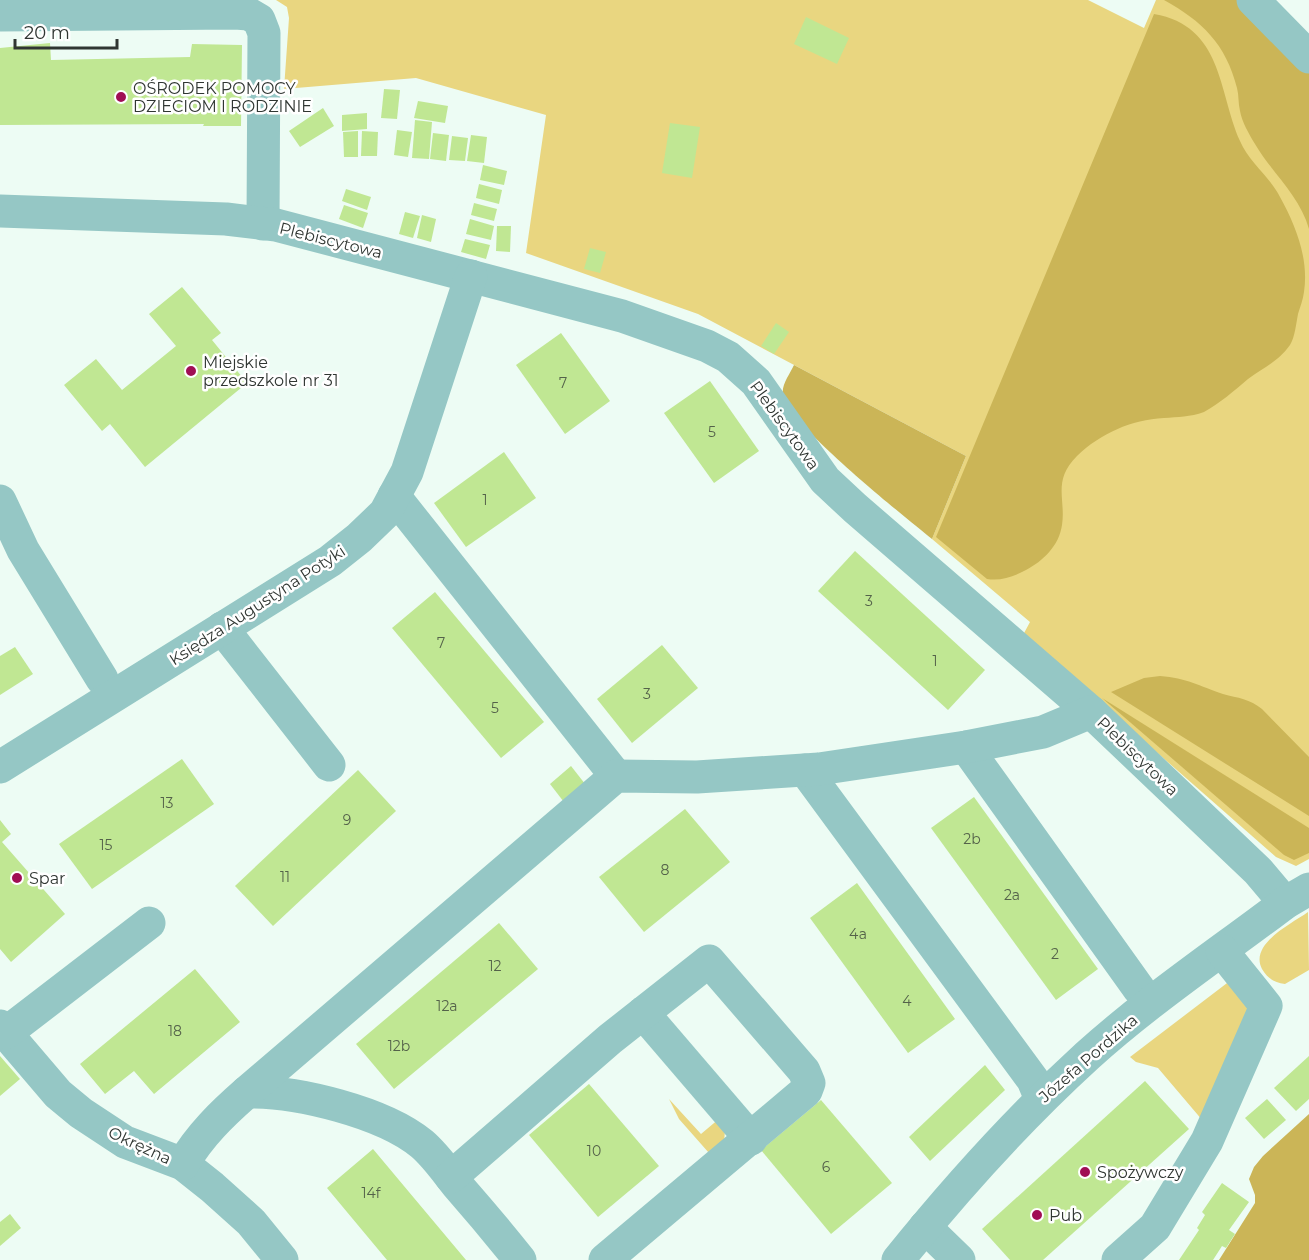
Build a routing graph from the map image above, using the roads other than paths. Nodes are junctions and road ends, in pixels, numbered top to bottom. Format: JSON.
{"nodes":[{"id":1,"x":1253,"y":0,"type":"edge"},
{"id":2,"x":0,"y":15,"type":"edge"},
{"id":3,"x":1309,"y":57,"type":"edge"},
{"id":4,"x":0,"y":211,"type":"edge"},
{"id":5,"x":263,"y":224,"type":"junction"},
{"id":6,"x":471,"y":276,"type":"junction"},
{"id":7,"x":394,"y":496,"type":"junction"},
{"id":8,"x":0,"y":501,"type":"edge"},
{"id":9,"x":222,"y":628,"type":"junction"},
{"id":10,"x":102,"y":679,"type":"dead end"},
{"id":11,"x":1091,"y":712,"type":"junction"},
{"id":12,"x":966,"y":747,"type":"junction"},
{"id":13,"x":329,"y":765,"type":"dead end"},
{"id":14,"x":0,"y":767,"type":"edge"},
{"id":15,"x":805,"y":770,"type":"junction"},
{"id":16,"x":616,"y":776,"type":"junction"},
{"id":17,"x":1297,"y":896,"type":"edge"},
{"id":18,"x":149,"y":923,"type":"dead end"},
{"id":19,"x":1222,"y":951,"type":"junction"},
{"id":20,"x":1139,"y":989,"type":"dead end"},
{"id":21,"x":643,"y":1013,"type":"junction"},
{"id":22,"x":3,"y":1030,"type":"edge"},
{"id":23,"x":247,"y":1092,"type":"junction"},
{"id":24,"x":1041,"y":1099,"type":"junction"},
{"id":25,"x":751,"y":1138,"type":"junction"},
{"id":26,"x":183,"y":1164,"type":"junction"},
{"id":27,"x":451,"y":1177,"type":"junction"},
{"id":28,"x":925,"y":1227,"type":"junction"},
{"id":29,"x":282,"y":1260,"type":"edge"},
{"id":30,"x":520,"y":1260,"type":"edge"},
{"id":31,"x":605,"y":1260,"type":"edge"},
{"id":32,"x":898,"y":1260,"type":"edge"},
{"id":33,"x":959,"y":1260,"type":"edge"},
{"id":34,"x":1118,"y":1260,"type":"edge"}],
"edges":[{"from":1,"to":3,"type":"street"},
{"from":2,"to":5,"type":"street"},
{"from":4,"to":5,"type":"street","name":"Plebiscytowa"},
{"from":5,"to":6,"type":"street","name":"Plebiscytowa"},
{"from":6,"to":7,"type":"street","name":"Księdza Augustyna Potyki"},
{"from":6,"to":11,"type":"street","name":"Plebiscytowa"},
{"from":7,"to":9,"type":"street","name":"Księdza Augustyna Potyki"},
{"from":7,"to":16,"type":"street"},
{"from":8,"to":10,"type":"street"},
{"from":9,"to":13,"type":"street"},
{"from":9,"to":14,"type":"street","name":"Księdza Augustyna Potyki"},
{"from":11,"to":12,"type":"street"},
{"from":11,"to":17,"type":"street","name":"Plebiscytowa"},
{"from":12,"to":15,"type":"street"},
{"from":12,"to":20,"type":"street"},
{"from":15,"to":16,"type":"street"},
{"from":15,"to":24,"type":"street"},
{"from":16,"to":23,"type":"street"},
{"from":17,"to":19,"type":"street","name":"Józefa Pordzika"},
{"from":18,"to":22,"type":"street"},
{"from":19,"to":24,"type":"street","name":"Józefa Pordzika"},
{"from":19,"to":34,"type":"street"},
{"from":21,"to":25,"type":"street"},
{"from":21,"to":25,"type":"street"},
{"from":21,"to":27,"type":"street"},
{"from":22,"to":26,"type":"street","name":"Okrężna"},
{"from":23,"to":26,"type":"street"},
{"from":23,"to":27,"type":"street"},
{"from":24,"to":28,"type":"street","name":"Józefa Pordzika"},
{"from":25,"to":31,"type":"street"},
{"from":26,"to":29,"type":"street","name":"Okrężna"},
{"from":27,"to":30,"type":"street"},
{"from":28,"to":32,"type":"street","name":"Józefa Pordzika"},
{"from":28,"to":33,"type":"street"}]}
